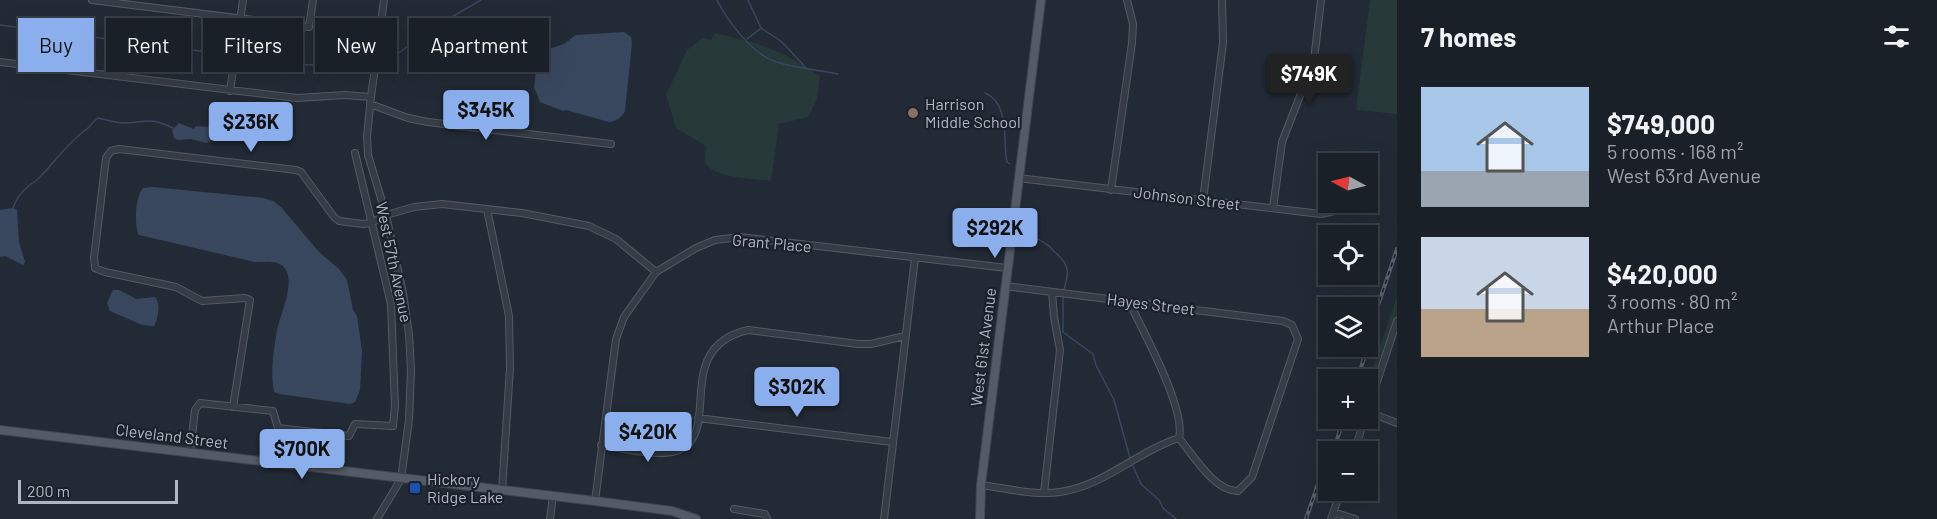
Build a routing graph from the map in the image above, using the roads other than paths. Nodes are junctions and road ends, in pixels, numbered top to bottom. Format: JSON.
{"nodes":[{"id":1,"x":92,"y":0,"type":"edge"},
{"id":2,"x":174,"y":0,"type":"edge"},
{"id":3,"x":243,"y":0,"type":"edge"},
{"id":4,"x":312,"y":0,"type":"edge"},
{"id":5,"x":384,"y":0,"type":"edge"},
{"id":6,"x":1041,"y":0,"type":"edge"},
{"id":7,"x":1128,"y":0,"type":"edge"},
{"id":8,"x":1222,"y":0,"type":"edge"},
{"id":9,"x":1321,"y":0,"type":"edge"},
{"id":10,"x":104,"y":1,"type":"edge"},
{"id":11,"x":172,"y":10,"type":"junction"},
{"id":12,"x":226,"y":18,"type":"edge"},
{"id":13,"x":240,"y":18,"type":"edge"},
{"id":14,"x":303,"y":26,"type":"edge"},
{"id":15,"x":0,"y":62,"type":"edge"},
{"id":16,"x":233,"y":72,"type":"edge"},
{"id":17,"x":230,"y":91,"type":"junction"},
{"id":18,"x":371,"y":100,"type":"junction"},
{"id":19,"x":611,"y":144,"type":"dead end"},
{"id":20,"x":355,"y":153,"type":"dead end"},
{"id":21,"x":1018,"y":178,"type":"junction"},
{"id":22,"x":1112,"y":189,"type":"junction"},
{"id":23,"x":1203,"y":200,"type":"junction"},
{"id":24,"x":1273,"y":208,"type":"junction"},
{"id":25,"x":487,"y":209,"type":"junction"},
{"id":26,"x":1326,"y":213,"type":"edge"},
{"id":27,"x":386,"y":215,"type":"junction"},
{"id":28,"x":371,"y":223,"type":"junction"},
{"id":29,"x":915,"y":258,"type":"junction"},
{"id":30,"x":1007,"y":268,"type":"junction"},
{"id":31,"x":656,"y":272,"type":"junction"},
{"id":32,"x":1005,"y":286,"type":"junction"},
{"id":33,"x":1053,"y":292,"type":"junction"},
{"id":34,"x":1129,"y":302,"type":"junction"},
{"id":35,"x":1397,"y":321,"type":"edge"},
{"id":36,"x":905,"y":336,"type":"junction"},
{"id":37,"x":1378,"y":380,"type":"edge"},
{"id":38,"x":233,"y":407,"type":"junction"},
{"id":39,"x":1378,"y":415,"type":"edge"},
{"id":40,"x":698,"y":418,"type":"junction"},
{"id":41,"x":1397,"y":423,"type":"edge"},
{"id":42,"x":0,"y":430,"type":"edge"},
{"id":43,"x":1179,"y":438,"type":"junction"},
{"id":44,"x":892,"y":442,"type":"junction"},
{"id":45,"x":601,"y":445,"type":"junction"},
{"id":46,"x":190,"y":453,"type":"junction"},
{"id":47,"x":401,"y":479,"type":"junction"},
{"id":48,"x":981,"y":485,"type":"junction"},
{"id":49,"x":502,"y":491,"type":"junction"},
{"id":50,"x":1044,"y":493,"type":"junction"},
{"id":51,"x":553,"y":496,"type":"junction"},
{"id":52,"x":595,"y":501,"type":"junction"},
{"id":53,"x":1337,"y":501,"type":"edge"},
{"id":54,"x":734,"y":509,"type":"dead end"},
{"id":55,"x":1332,"y":517,"type":"edge"},
{"id":56,"x":377,"y":519,"type":"edge"},
{"id":57,"x":550,"y":519,"type":"edge"},
{"id":58,"x":696,"y":519,"type":"edge"},
{"id":59,"x":767,"y":519,"type":"edge"},
{"id":60,"x":884,"y":519,"type":"edge"},
{"id":61,"x":980,"y":519,"type":"edge"},
{"id":62,"x":1355,"y":519,"type":"edge"}],
"edges":[{"from":1,"to":10,"type":"street"},
{"from":2,"to":11,"type":"street"},
{"from":3,"to":13,"type":"street"},
{"from":4,"to":14,"type":"street"},
{"from":5,"to":18,"type":"street","name":"West 57th Avenue"},
{"from":6,"to":21,"type":"main road","name":"West 61st Avenue"},
{"from":7,"to":22,"type":"street"},
{"from":8,"to":23,"type":"street"},
{"from":9,"to":24,"type":"street"},
{"from":10,"to":11,"type":"street"},
{"from":11,"to":12,"type":"street"},
{"from":15,"to":17,"type":"street"},
{"from":16,"to":17,"type":"street"},
{"from":17,"to":18,"type":"street"},
{"from":18,"to":19,"type":"street"},
{"from":18,"to":27,"type":"street","name":"West 57th Avenue"},
{"from":20,"to":28,"type":"street"},
{"from":21,"to":22,"type":"street","name":"Johnson Street"},
{"from":21,"to":30,"type":"main road","name":"West 61st Avenue"},
{"from":22,"to":23,"type":"street","name":"Johnson Street"},
{"from":23,"to":24,"type":"street","name":"Johnson Street"},
{"from":24,"to":26,"type":"street","name":"Johnson Street"},
{"from":25,"to":27,"type":"street"},
{"from":25,"to":31,"type":"street"},
{"from":25,"to":49,"type":"street"},
{"from":27,"to":28,"type":"street"},
{"from":27,"to":47,"type":"street","name":"West 57th Avenue"},
{"from":28,"to":38,"type":"street"},
{"from":28,"to":38,"type":"street"},
{"from":29,"to":30,"type":"street","name":"Grant Place"},
{"from":29,"to":31,"type":"street","name":"Grant Place"},
{"from":29,"to":36,"type":"street"},
{"from":30,"to":32,"type":"main road","name":"West 61st Avenue"},
{"from":31,"to":45,"type":"street"},
{"from":32,"to":33,"type":"street","name":"Hayes Street"},
{"from":32,"to":48,"type":"main road","name":"West 61st Avenue"},
{"from":33,"to":34,"type":"street","name":"Hayes Street"},
{"from":33,"to":50,"type":"street"},
{"from":34,"to":43,"type":"street"},
{"from":34,"to":43,"type":"street","name":"Hayes Street"},
{"from":35,"to":37,"type":"street"},
{"from":36,"to":40,"type":"street"},
{"from":36,"to":44,"type":"street"},
{"from":38,"to":46,"type":"street"},
{"from":39,"to":41,"type":"street"},
{"from":40,"to":44,"type":"street"},
{"from":40,"to":45,"type":"street"},
{"from":42,"to":46,"type":"main road","name":"Cleveland Street"},
{"from":43,"to":50,"type":"street"},
{"from":44,"to":60,"type":"street"},
{"from":45,"to":52,"type":"street"},
{"from":46,"to":47,"type":"main road","name":"Cleveland Street"},
{"from":47,"to":49,"type":"main road","name":"Cleveland Street"},
{"from":47,"to":56,"type":"street","name":"West 57th Avenue"},
{"from":48,"to":50,"type":"street"},
{"from":48,"to":61,"type":"main road","name":"West 61st Avenue"},
{"from":49,"to":51,"type":"main road","name":"Cleveland Street"},
{"from":51,"to":52,"type":"main road","name":"Cleveland Street"},
{"from":51,"to":57,"type":"street"},
{"from":52,"to":58,"type":"main road","name":"Cleveland Street"},
{"from":53,"to":55,"type":"street"},
{"from":54,"to":59,"type":"street"},
{"from":55,"to":62,"type":"street"}]}
